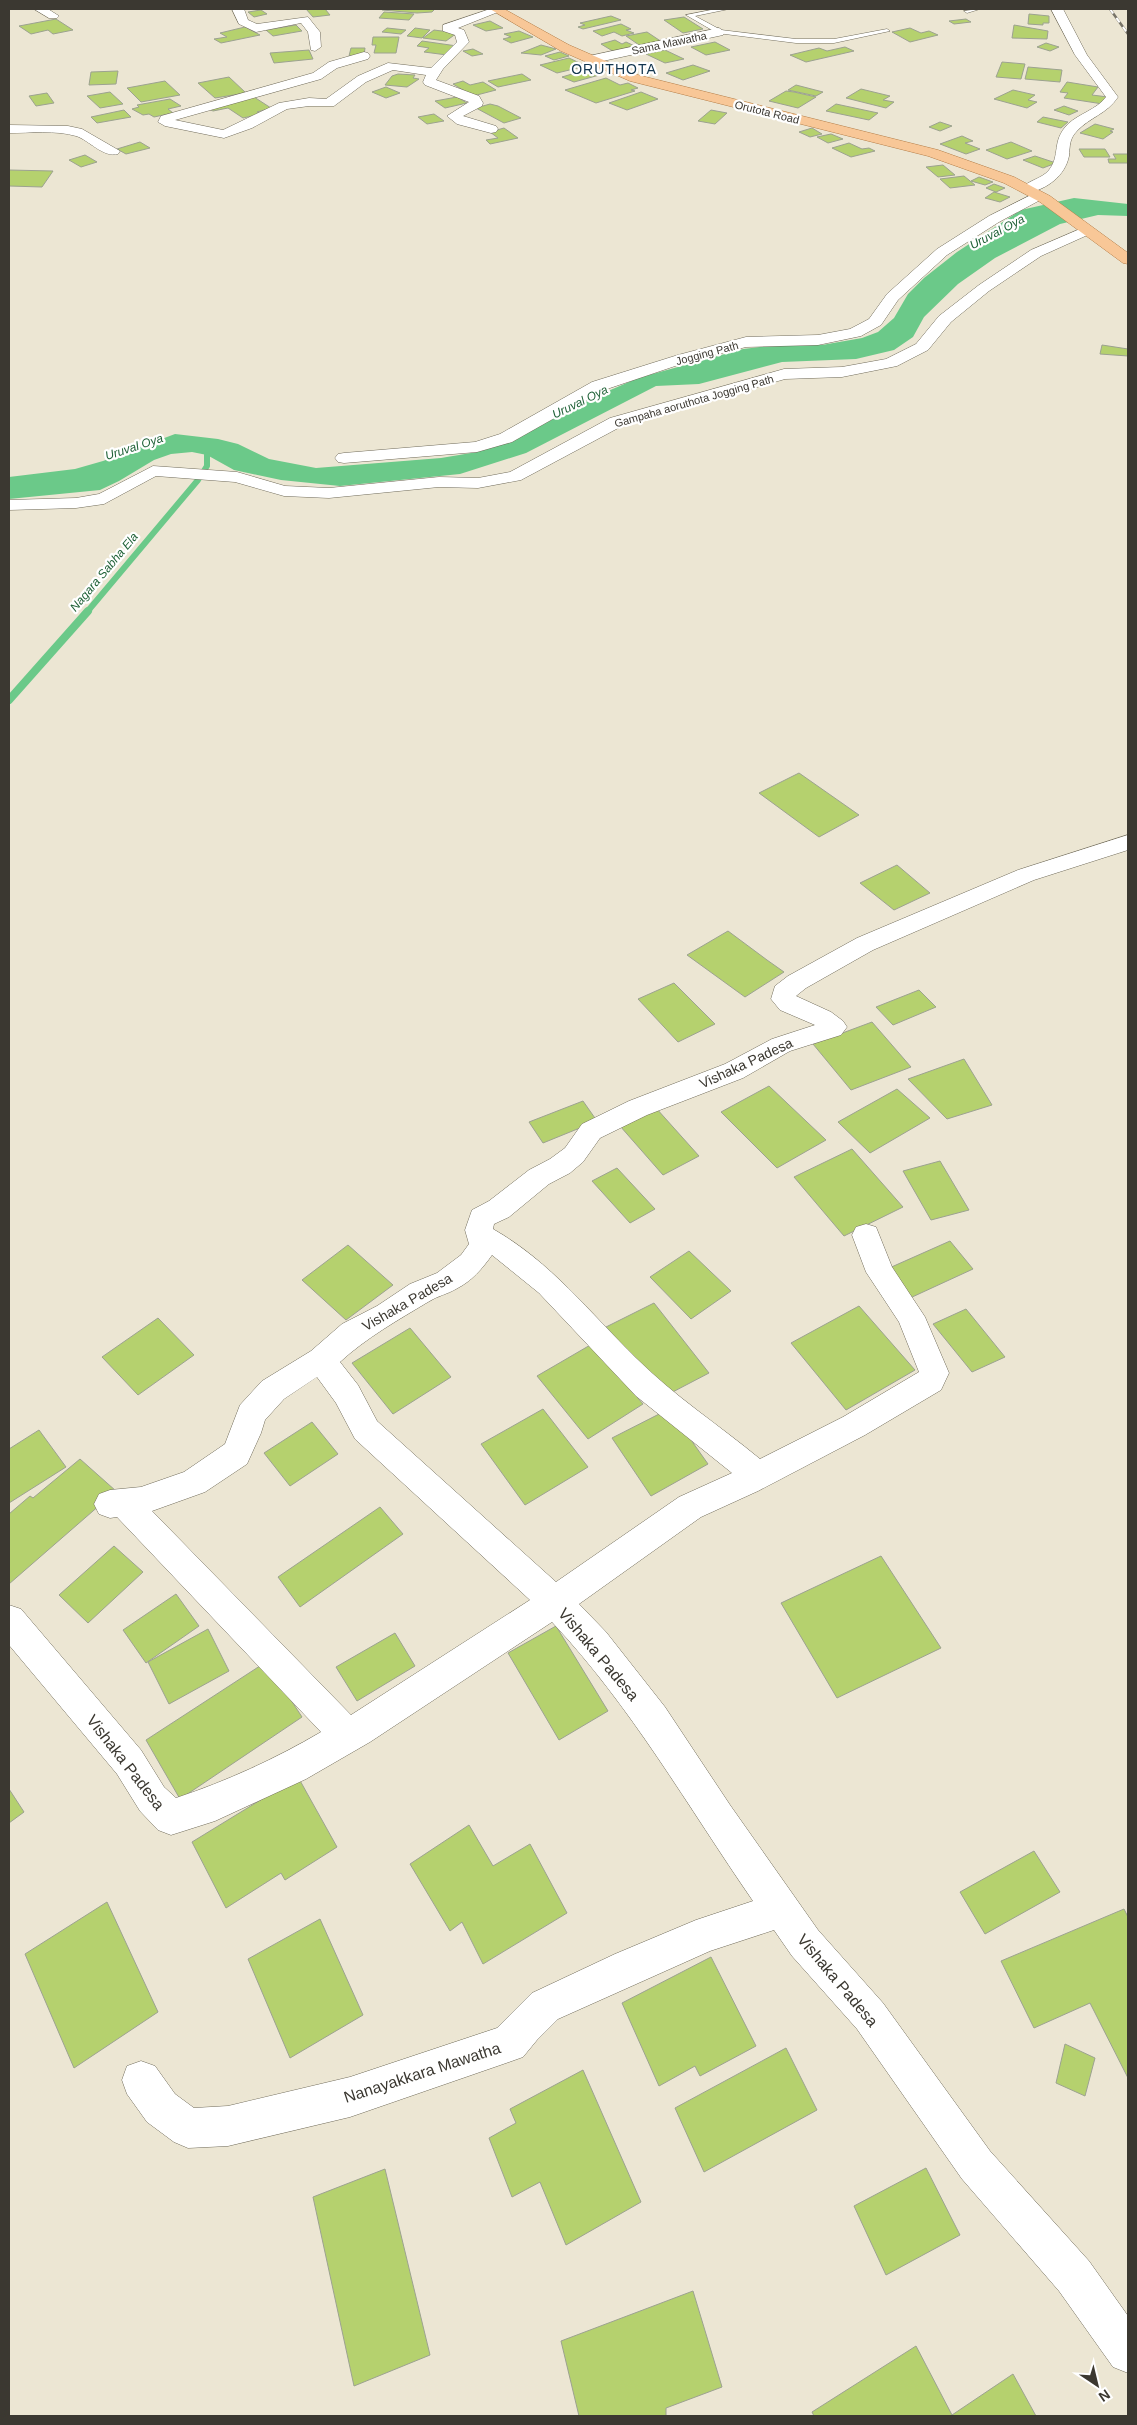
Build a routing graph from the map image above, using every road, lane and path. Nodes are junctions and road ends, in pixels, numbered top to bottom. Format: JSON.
{"nodes":[{"id":1,"x":40,"y":9,"type":"edge"},
{"id":2,"x":238,"y":9,"type":"edge"},
{"id":3,"x":496,"y":9,"type":"edge"},
{"id":4,"x":726,"y":9,"type":"edge"},
{"id":5,"x":977,"y":9,"type":"edge"},
{"id":6,"x":1057,"y":9,"type":"edge"},
{"id":7,"x":967,"y":11,"type":"dead end"},
{"id":8,"x":53,"y":16,"type":"dead end"},
{"id":9,"x":719,"y":32,"type":"junction"},
{"id":10,"x":887,"y":32,"type":"dead end"},
{"id":11,"x":315,"y":46,"type":"dead end"},
{"id":12,"x":364,"y":56,"type":"dead end"},
{"id":13,"x":589,"y":60,"type":"junction"},
{"id":14,"x":434,"y":72,"type":"junction"},
{"id":15,"x":9,"y":129,"type":"edge"},
{"id":16,"x":490,"y":129,"type":"dead end"},
{"id":17,"x":112,"y":151,"type":"dead end"},
{"id":18,"x":1037,"y":195,"type":"junction"},
{"id":19,"x":1084,"y":228,"type":"junction"},
{"id":20,"x":1128,"y":260,"type":"edge"},
{"id":21,"x":344,"y":458,"type":"dead end"},
{"id":22,"x":9,"y":504,"type":"edge"},
{"id":23,"x":1128,"y":842,"type":"edge"},
{"id":24,"x":479,"y":1234,"type":"junction"},
{"id":25,"x":866,"y":1235,"type":"dead end"},
{"id":26,"x":321,"y":1360,"type":"junction"},
{"id":27,"x":757,"y":1476,"type":"junction"},
{"id":28,"x":555,"y":1602,"type":"junction"},
{"id":29,"x":9,"y":1620,"type":"edge"},
{"id":30,"x":348,"y":1736,"type":"junction"},
{"id":31,"x":779,"y":1904,"type":"junction"},
{"id":32,"x":141,"y":2080,"type":"dead end"},
{"id":33,"x":1128,"y":2352,"type":"edge"}],
"edges":[{"from":1,"to":8,"type":"street"},
{"from":2,"to":11,"type":"street"},
{"from":3,"to":13,"type":"main road","name":"Orutota Road"},
{"from":3,"to":14,"type":"street"},
{"from":4,"to":9,"type":"lane"},
{"from":5,"to":7,"type":"lane"},
{"from":6,"to":18,"type":"street","name":"Jogging Path"},
{"from":9,"to":10,"type":"lane"},
{"from":9,"to":13,"type":"street","name":"Sama Mawatha"},
{"from":12,"to":14,"type":"street"},
{"from":13,"to":18,"type":"main road","name":"Orutota Road"},
{"from":14,"to":16,"type":"street"},
{"from":15,"to":17,"type":"street"},
{"from":18,"to":19,"type":"main road","name":"Orutota Road"},
{"from":18,"to":21,"type":"street","name":"Jogging Path"},
{"from":19,"to":20,"type":"main road","name":"Orutota Road"},
{"from":19,"to":22,"type":"street","name":"Gampaha aoruthota Jogging Path"},
{"from":23,"to":24,"type":"street","name":"Vishaka Padesa"},
{"from":24,"to":26,"type":"street","name":"Vishaka Padesa"},
{"from":24,"to":27,"type":"street"},
{"from":25,"to":27,"type":"street","name":"Vishaka Padesa"},
{"from":26,"to":28,"type":"street","name":"Vishaka Padesa"},
{"from":26,"to":30,"type":"street","name":"Vishaka Padesa"},
{"from":27,"to":28,"type":"street","name":"Vishaka Padesa"},
{"from":28,"to":30,"type":"street","name":"Vishaka Padesa"},
{"from":28,"to":31,"type":"street","name":"Vishaka Padesa"},
{"from":29,"to":30,"type":"street","name":"Vishaka Padesa"},
{"from":31,"to":32,"type":"street","name":"Nanayakkara Mawatha"},
{"from":31,"to":33,"type":"street","name":"Vishaka Padesa"}]}
